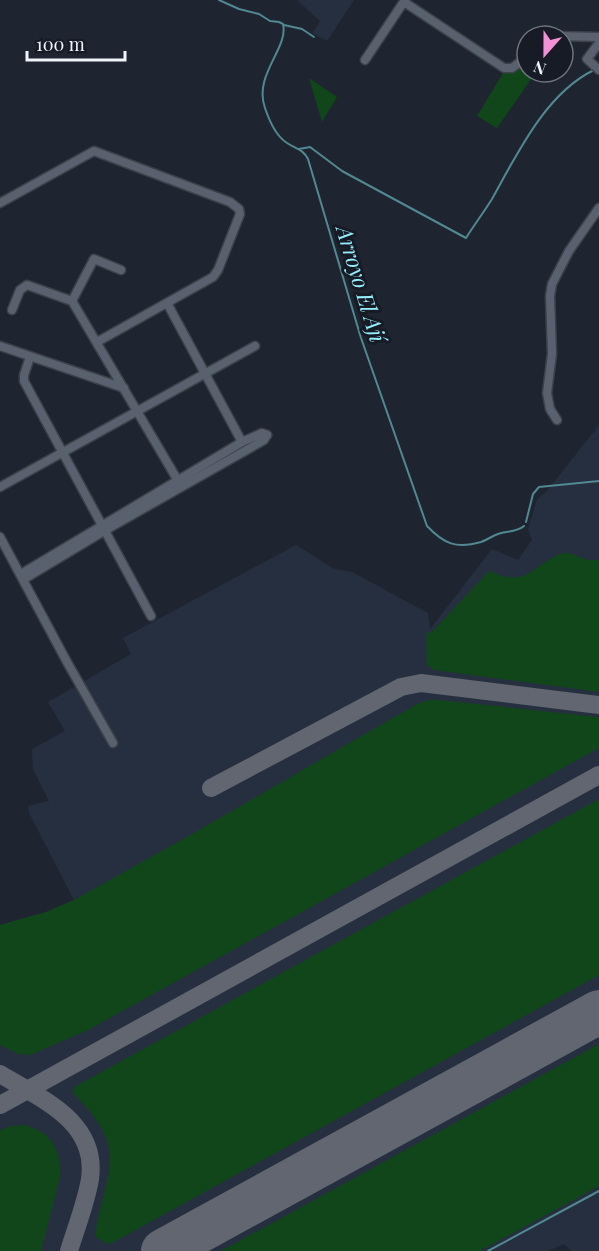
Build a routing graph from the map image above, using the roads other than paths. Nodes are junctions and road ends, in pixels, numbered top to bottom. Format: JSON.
{"nodes":[{"id":1,"x":404,"y":1,"type":"edge"},
{"id":2,"x":575,"y":36,"type":"edge"},
{"id":3,"x":599,"y":37,"type":"edge"},
{"id":4,"x":599,"y":43,"type":"edge"},
{"id":5,"x":365,"y":60,"type":"dead end"},
{"id":6,"x":515,"y":66,"type":"edge"},
{"id":7,"x":599,"y":69,"type":"edge"},
{"id":8,"x":0,"y":203,"type":"edge"},
{"id":9,"x":599,"y":208,"type":"edge"},
{"id":10,"x":121,"y":270,"type":"dead end"},
{"id":11,"x":72,"y":301,"type":"junction"},
{"id":12,"x":167,"y":303,"type":"junction"},
{"id":13,"x":12,"y":310,"type":"dead end"},
{"id":14,"x":97,"y":342,"type":"junction"},
{"id":15,"x":0,"y":346,"type":"edge"},
{"id":16,"x":255,"y":346,"type":"dead end"},
{"id":17,"x":30,"y":357,"type":"junction"},
{"id":18,"x":205,"y":374,"type":"junction"},
{"id":19,"x":124,"y":388,"type":"junction"},
{"id":20,"x":138,"y":412,"type":"junction"},
{"id":21,"x":557,"y":420,"type":"dead end"},
{"id":22,"x":242,"y":442,"type":"junction"},
{"id":23,"x":63,"y":453,"type":"junction"},
{"id":24,"x":177,"y":479,"type":"junction"},
{"id":25,"x":0,"y":487,"type":"edge"},
{"id":26,"x":103,"y":528,"type":"junction"},
{"id":27,"x":0,"y":537,"type":"edge"},
{"id":28,"x":22,"y":577,"type":"junction"},
{"id":29,"x":151,"y":616,"type":"dead end"},
{"id":30,"x":113,"y":743,"type":"dead end"}],
"edges":[{"from":1,"to":5,"type":"street"},
{"from":1,"to":6,"type":"street"},
{"from":2,"to":3,"type":"street"},
{"from":4,"to":7,"type":"street"},
{"from":8,"to":12,"type":"street"},
{"from":9,"to":21,"type":"street"},
{"from":10,"to":11,"type":"street"},
{"from":11,"to":13,"type":"street"},
{"from":11,"to":14,"type":"street"},
{"from":12,"to":14,"type":"street"},
{"from":12,"to":18,"type":"street"},
{"from":14,"to":19,"type":"street"},
{"from":15,"to":17,"type":"street"},
{"from":16,"to":18,"type":"street"},
{"from":17,"to":19,"type":"street"},
{"from":17,"to":23,"type":"street"},
{"from":18,"to":20,"type":"street"},
{"from":18,"to":22,"type":"street"},
{"from":19,"to":20,"type":"street"},
{"from":20,"to":23,"type":"street"},
{"from":20,"to":24,"type":"street"},
{"from":22,"to":24,"type":"street"},
{"from":22,"to":26,"type":"street"},
{"from":23,"to":25,"type":"street"},
{"from":23,"to":26,"type":"street"},
{"from":24,"to":26,"type":"street"},
{"from":26,"to":28,"type":"street"},
{"from":26,"to":29,"type":"street"},
{"from":27,"to":28,"type":"street"},
{"from":28,"to":30,"type":"street"}]}
